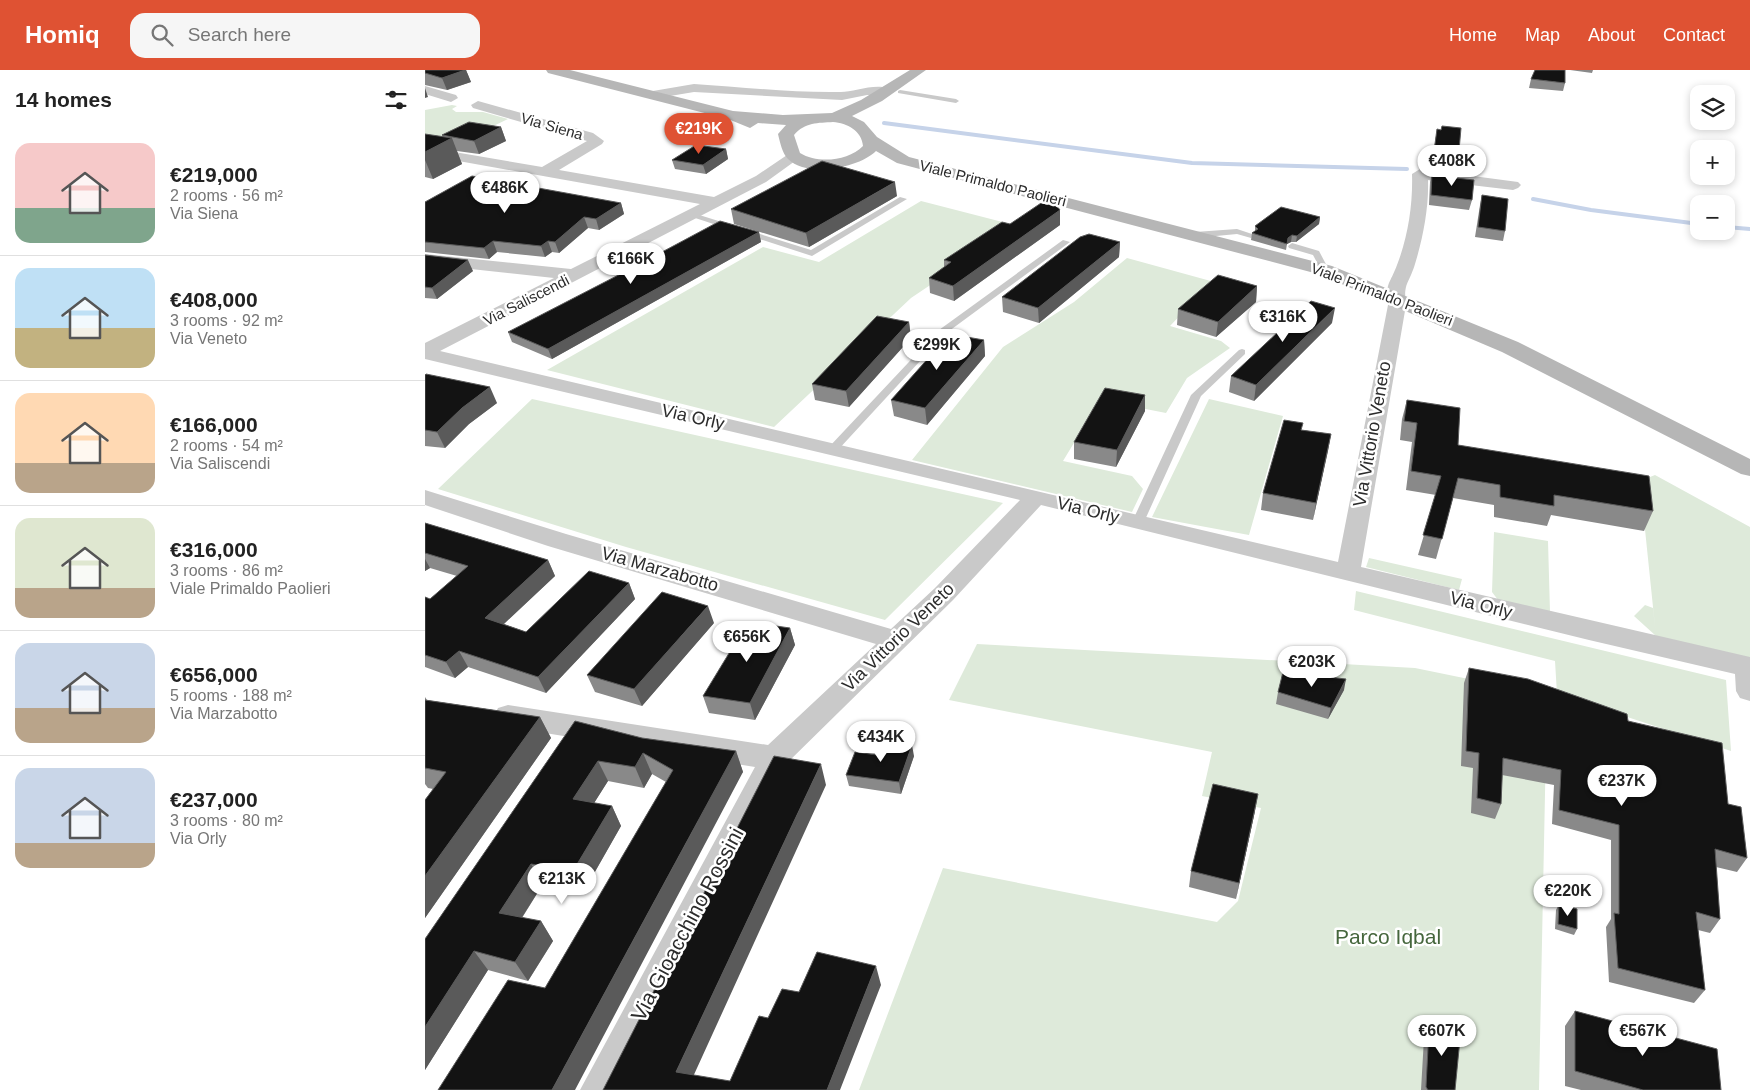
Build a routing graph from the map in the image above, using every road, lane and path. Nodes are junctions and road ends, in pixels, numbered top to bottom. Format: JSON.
{"nodes":[{"id":1,"x":553,"y":70,"type":"edge"},
{"id":2,"x":919,"y":70,"type":"edge"},
{"id":3,"x":933,"y":70,"type":"edge"},
{"id":4,"x":425,"y":90,"type":"edge"},
{"id":5,"x":893,"y":92,"type":"junction"},
{"id":6,"x":652,"y":95,"type":"junction"},
{"id":7,"x":451,"y":98,"type":"dead end"},
{"id":8,"x":956,"y":101,"type":"dead end"},
{"id":9,"x":478,"y":105,"type":"dead end"},
{"id":10,"x":733,"y":116,"type":"junction"},
{"id":11,"x":831,"y":118,"type":"junction"},
{"id":12,"x":806,"y":120,"type":"junction"},
{"id":13,"x":861,"y":124,"type":"junction"},
{"id":14,"x":787,"y":139,"type":"junction"},
{"id":15,"x":870,"y":140,"type":"junction"},
{"id":16,"x":425,"y":151,"type":"edge"},
{"id":17,"x":795,"y":156,"type":"junction"},
{"id":18,"x":903,"y":160,"type":"junction"},
{"id":19,"x":850,"y":161,"type":"junction"},
{"id":20,"x":816,"y":164,"type":"junction"},
{"id":21,"x":545,"y":172,"type":"junction"},
{"id":22,"x":761,"y":179,"type":"junction"},
{"id":23,"x":1513,"y":185,"type":"dead end"},
{"id":24,"x":903,"y":199,"type":"dead end"},
{"id":25,"x":715,"y":202,"type":"junction"},
{"id":26,"x":690,"y":215,"type":"junction"},
{"id":27,"x":729,"y":220,"type":"dead end"},
{"id":28,"x":720,"y":225,"type":"junction"},
{"id":29,"x":1251,"y":235,"type":"edge"},
{"id":30,"x":1195,"y":236,"type":"junction"},
{"id":31,"x":1066,"y":242,"type":"dead end"},
{"id":32,"x":1292,"y":246,"type":"dead end"},
{"id":33,"x":425,"y":259,"type":"edge"},
{"id":34,"x":1325,"y":270,"type":"junction"},
{"id":35,"x":574,"y":276,"type":"junction"},
{"id":36,"x":1395,"y":296,"type":"junction"},
{"id":37,"x":425,"y":352,"type":"edge"},
{"id":38,"x":1241,"y":352,"type":"dead end"},
{"id":39,"x":833,"y":449,"type":"junction"},
{"id":40,"x":1750,"y":470,"type":"edge"},
{"id":41,"x":425,"y":497,"type":"edge"},
{"id":42,"x":1036,"y":497,"type":"junction"},
{"id":43,"x":1138,"y":522,"type":"junction"},
{"id":44,"x":1348,"y":573,"type":"junction"},
{"id":45,"x":895,"y":640,"type":"junction"},
{"id":46,"x":1749,"y":675,"type":"edge"},
{"id":47,"x":482,"y":712,"type":"edge"},
{"id":48,"x":577,"y":726,"type":"junction"},
{"id":49,"x":561,"y":752,"type":"edge"},
{"id":50,"x":774,"y":758,"type":"junction"},
{"id":51,"x":599,"y":1090,"type":"edge"}],
"edges":[{"from":1,"to":6,"type":"main road"},
{"from":2,"to":5,"type":"main road"},
{"from":3,"to":5,"type":"main road"},
{"from":4,"to":7,"type":"street"},
{"from":5,"to":6,"type":"street"},
{"from":5,"to":8,"type":"lane"},
{"from":5,"to":11,"type":"main road"},
{"from":5,"to":13,"type":"main road"},
{"from":6,"to":10,"type":"main road"},
{"from":9,"to":21,"type":"street","name":"Via Siena"},
{"from":10,"to":12,"type":"main road"},
{"from":10,"to":14,"type":"main road"},
{"from":11,"to":12,"type":"main road"},
{"from":11,"to":13,"type":"main road"},
{"from":12,"to":14,"type":"main road"},
{"from":13,"to":15,"type":"main road","name":"Viale Primaldo Paolieri"},
{"from":14,"to":17,"type":"main road"},
{"from":15,"to":18,"type":"main road","name":"Viale Primaldo Paolieri"},
{"from":15,"to":19,"type":"main road"},
{"from":16,"to":21,"type":"street"},
{"from":17,"to":20,"type":"main road","name":"Viale Primaldo Paolieri"},
{"from":17,"to":22,"type":"street","name":"Via Saliscendi"},
{"from":18,"to":19,"type":"main road","name":"Viale Primaldo Paolieri"},
{"from":18,"to":30,"type":"main road","name":"Viale Primaldo Paolieri"},
{"from":19,"to":20,"type":"main road","name":"Viale Primaldo Paolieri"},
{"from":20,"to":22,"type":"street","name":"Via Saliscendi"},
{"from":21,"to":25,"type":"street"},
{"from":22,"to":25,"type":"street","name":"Via Saliscendi"},
{"from":23,"to":36,"type":"street","name":"Via Vittorio Veneto"},
{"from":24,"to":28,"type":"lane"},
{"from":25,"to":26,"type":"street","name":"Via Saliscendi"},
{"from":26,"to":28,"type":"lane"},
{"from":26,"to":35,"type":"street","name":"Via Saliscendi"},
{"from":27,"to":28,"type":"lane"},
{"from":29,"to":30,"type":"lane"},
{"from":30,"to":34,"type":"main road","name":"Viale Primaldo Paolieri"},
{"from":31,"to":39,"type":"lane"},
{"from":32,"to":34,"type":"lane"},
{"from":33,"to":35,"type":"street"},
{"from":34,"to":36,"type":"main road","name":"Viale Primaldo Paolieri"},
{"from":35,"to":37,"type":"street","name":"Via Saliscendi"},
{"from":36,"to":40,"type":"main road","name":"Viale Primaldo Paolieri"},
{"from":36,"to":44,"type":"street","name":"Via Vittorio Veneto"},
{"from":37,"to":39,"type":"street","name":"Via Orly"},
{"from":38,"to":43,"type":"lane"},
{"from":39,"to":42,"type":"street","name":"Via Orly"},
{"from":41,"to":45,"type":"street","name":"Via Marzabotto"},
{"from":42,"to":43,"type":"street","name":"Via Orly"},
{"from":42,"to":45,"type":"street","name":"Via Vittorio Veneto"},
{"from":43,"to":44,"type":"street","name":"Via Orly"},
{"from":44,"to":46,"type":"street","name":"Via Orly"},
{"from":45,"to":50,"type":"street","name":"Via Vittorio Veneto"},
{"from":47,"to":48,"type":"street"},
{"from":48,"to":49,"type":"street"},
{"from":48,"to":50,"type":"street"},
{"from":50,"to":51,"type":"street","name":"Via Gioacchino Rossini"}]}
